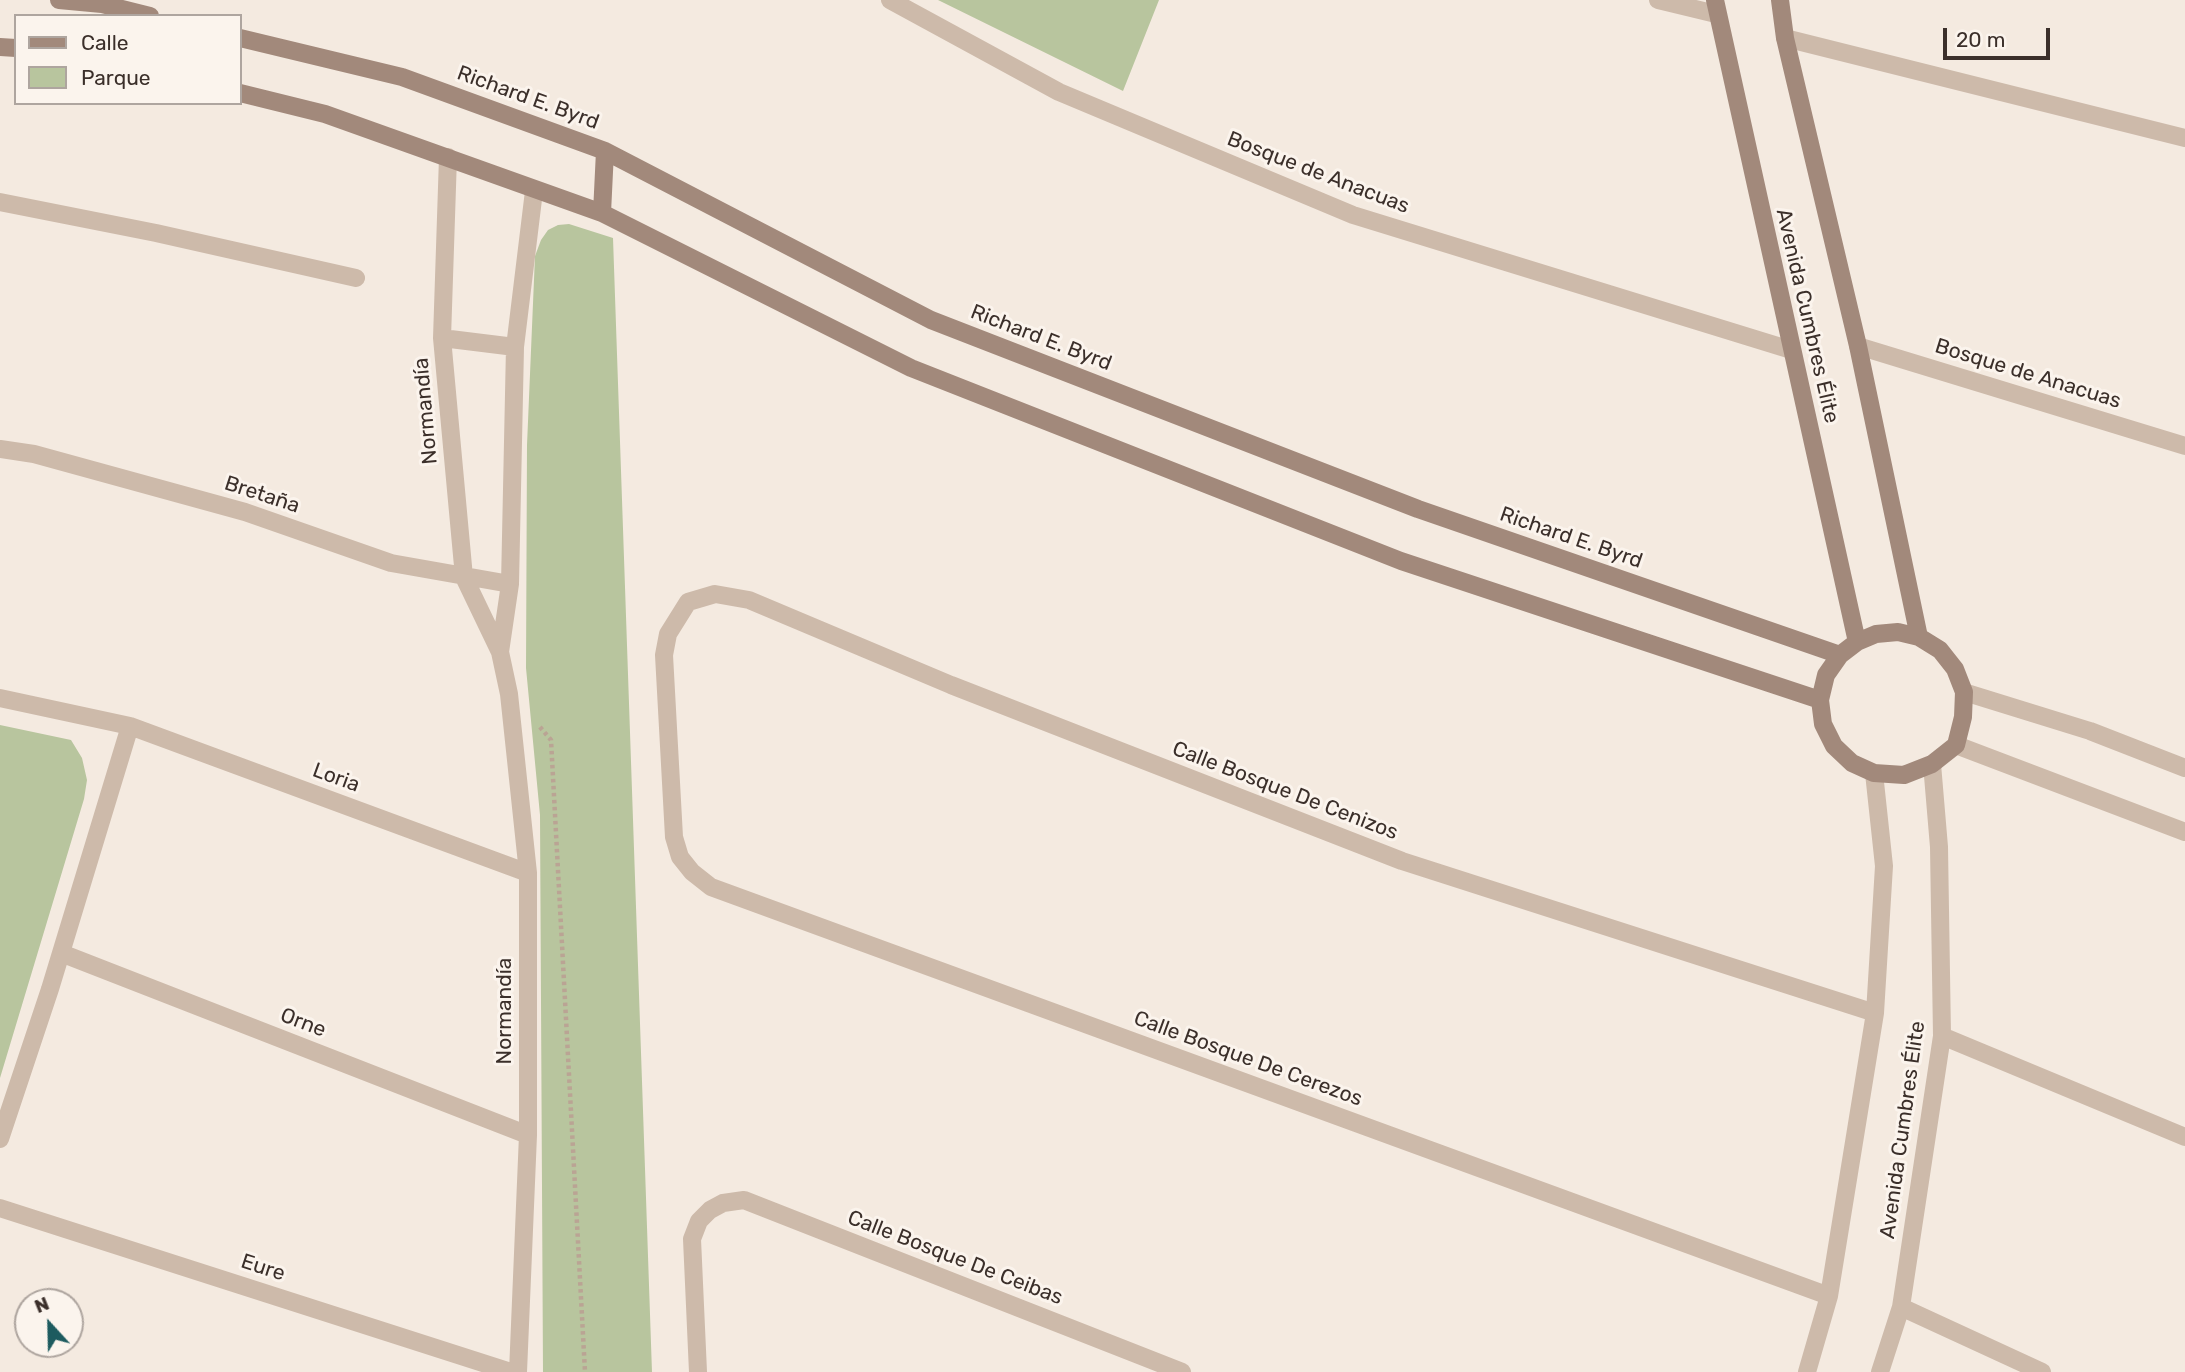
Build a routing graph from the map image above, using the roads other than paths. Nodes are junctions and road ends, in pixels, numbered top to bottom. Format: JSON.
{"nodes":[{"id":1,"x":59,"y":0,"type":"edge"},
{"id":2,"x":890,"y":0,"type":"edge"},
{"id":3,"x":1658,"y":0,"type":"edge"},
{"id":4,"x":1780,"y":0,"type":"edge"},
{"id":5,"x":1715,"y":7,"type":"edge"},
{"id":6,"x":142,"y":14,"type":"edge"},
{"id":7,"x":242,"y":38,"type":"edge"},
{"id":8,"x":1785,"y":38,"type":"junction"},
{"id":9,"x":242,"y":93,"type":"edge"},
{"id":10,"x":2185,"y":138,"type":"edge"},
{"id":11,"x":605,"y":150,"type":"junction"},
{"id":12,"x":448,"y":158,"type":"junction"},
{"id":13,"x":534,"y":191,"type":"junction"},
{"id":14,"x":0,"y":202,"type":"edge"},
{"id":15,"x":602,"y":213,"type":"junction"},
{"id":16,"x":356,"y":278,"type":"dead end"},
{"id":17,"x":442,"y":338,"type":"junction"},
{"id":18,"x":1858,"y":346,"type":"junction"},
{"id":19,"x":515,"y":347,"type":"junction"},
{"id":20,"x":1791,"y":350,"type":"junction"},
{"id":21,"x":2185,"y":446,"type":"edge"},
{"id":22,"x":0,"y":449,"type":"edge"},
{"id":23,"x":464,"y":577,"type":"junction"},
{"id":24,"x":510,"y":584,"type":"junction"},
{"id":25,"x":688,"y":602,"type":"joint"},
{"id":26,"x":1919,"y":637,"type":"junction"},
{"id":27,"x":1857,"y":642,"type":"junction"},
{"id":28,"x":500,"y":652,"type":"junction"},
{"id":29,"x":1840,"y":655,"type":"junction"},
{"id":30,"x":1964,"y":692,"type":"junction"},
{"id":31,"x":0,"y":698,"type":"edge"},
{"id":32,"x":1820,"y":699,"type":"junction"},
{"id":33,"x":130,"y":726,"type":"junction"},
{"id":34,"x":1956,"y":745,"type":"junction"},
{"id":35,"x":1932,"y":764,"type":"junction"},
{"id":36,"x":2185,"y":768,"type":"edge"},
{"id":37,"x":1874,"y":773,"type":"junction"},
{"id":38,"x":2185,"y":832,"type":"edge"},
{"id":39,"x":528,"y":873,"type":"junction"},
{"id":40,"x":61,"y":953,"type":"junction"},
{"id":41,"x":1875,"y":1013,"type":"junction"},
{"id":42,"x":1942,"y":1036,"type":"junction"},
{"id":43,"x":528,"y":1135,"type":"junction"},
{"id":44,"x":2185,"y":1137,"type":"edge"},
{"id":45,"x":0,"y":1139,"type":"edge"},
{"id":46,"x":0,"y":1208,"type":"edge"},
{"id":47,"x":1829,"y":1296,"type":"junction"},
{"id":48,"x":1901,"y":1307,"type":"junction"},
{"id":49,"x":511,"y":1372,"type":"edge"},
{"id":50,"x":519,"y":1372,"type":"edge"},
{"id":51,"x":698,"y":1372,"type":"edge"},
{"id":52,"x":1182,"y":1372,"type":"edge"},
{"id":53,"x":1807,"y":1372,"type":"edge"},
{"id":54,"x":1880,"y":1372,"type":"edge"},
{"id":55,"x":2042,"y":1372,"type":"edge"}],
"edges":[{"from":1,"to":6,"type":"street"},
{"from":2,"to":20,"type":"street","name":"Bosque de Anacuas"},
{"from":3,"to":5,"type":"street"},
{"from":4,"to":8,"type":"street","name":"Avenida Cumbres Élite"},
{"from":5,"to":20,"type":"street","name":"Avenida Cumbres Élite"},
{"from":7,"to":11,"type":"street","name":"Richard E. Byrd"},
{"from":8,"to":10,"type":"street"},
{"from":8,"to":18,"type":"street","name":"Avenida Cumbres Élite"},
{"from":9,"to":12,"type":"street"},
{"from":11,"to":15,"type":"street"},
{"from":11,"to":29,"type":"street","name":"Richard E. Byrd"},
{"from":12,"to":13,"type":"street"},
{"from":12,"to":17,"type":"street","name":"Normandía"},
{"from":13,"to":15,"type":"street"},
{"from":13,"to":19,"type":"street","name":"Normandía"},
{"from":14,"to":16,"type":"street"},
{"from":15,"to":32,"type":"street"},
{"from":17,"to":19,"type":"street"},
{"from":17,"to":23,"type":"street","name":"Normandía"},
{"from":18,"to":21,"type":"street","name":"Bosque de Anacuas"},
{"from":18,"to":26,"type":"street","name":"Avenida Cumbres Élite"},
{"from":19,"to":24,"type":"street","name":"Normandía"},
{"from":20,"to":27,"type":"street","name":"Avenida Cumbres Élite"},
{"from":22,"to":23,"type":"street","name":"Bretaña"},
{"from":23,"to":24,"type":"street","name":"Bretaña"},
{"from":23,"to":28,"type":"street","name":"Normandía"},
{"from":24,"to":28,"type":"street","name":"Normandía"},
{"from":25,"to":41,"type":"street","name":"Calle Bosque De Cenizos"},
{"from":25,"to":47,"type":"street","name":"Calle Bosque De Cerezos"},
{"from":26,"to":27,"type":"street"},
{"from":26,"to":30,"type":"street"},
{"from":27,"to":29,"type":"street"},
{"from":28,"to":39,"type":"street","name":"Normandía"},
{"from":29,"to":32,"type":"street"},
{"from":30,"to":34,"type":"street"},
{"from":30,"to":36,"type":"street"},
{"from":31,"to":33,"type":"street","name":"Loria"},
{"from":32,"to":37,"type":"street"},
{"from":33,"to":39,"type":"street","name":"Loria"},
{"from":33,"to":40,"type":"street"},
{"from":34,"to":35,"type":"street"},
{"from":34,"to":38,"type":"street"},
{"from":35,"to":37,"type":"street"},
{"from":35,"to":42,"type":"street","name":"Avenida Cumbres Élite"},
{"from":37,"to":41,"type":"street","name":"Avenida Cumbres Élite"},
{"from":39,"to":43,"type":"street","name":"Normandía"},
{"from":40,"to":43,"type":"street","name":"Orne"},
{"from":40,"to":45,"type":"street"},
{"from":41,"to":47,"type":"street","name":"Avenida Cumbres Élite"},
{"from":42,"to":44,"type":"street"},
{"from":42,"to":48,"type":"street","name":"Avenida Cumbres Élite"},
{"from":43,"to":50,"type":"street","name":"Normandía"},
{"from":46,"to":49,"type":"street","name":"Eure"},
{"from":47,"to":53,"type":"street","name":"Avenida Cumbres Élite"},
{"from":48,"to":54,"type":"street","name":"Avenida Cumbres Élite"},
{"from":48,"to":55,"type":"street"},
{"from":51,"to":52,"type":"street","name":"Calle Bosque De Ceibas"}]}
